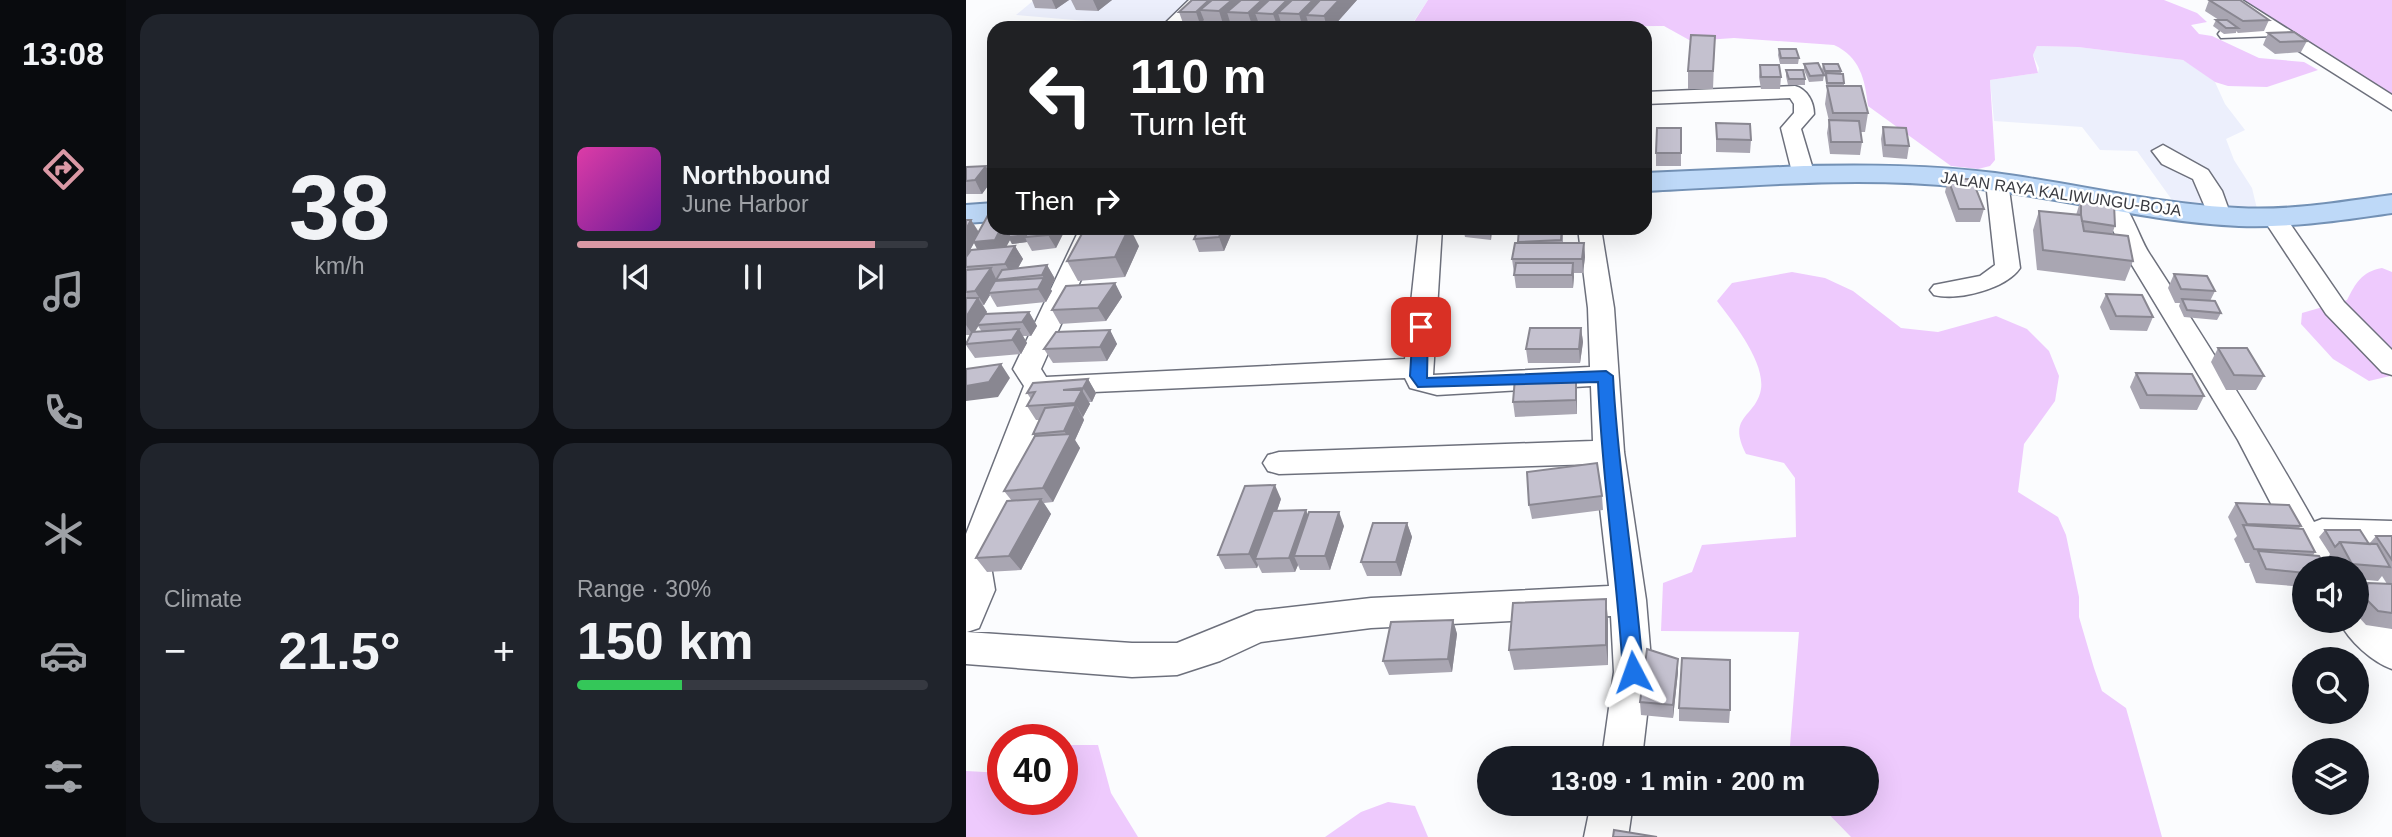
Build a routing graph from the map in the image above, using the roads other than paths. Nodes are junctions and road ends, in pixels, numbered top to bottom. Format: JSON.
{"nodes":[{"id":1,"x":1198,"y":0,"type":"edge"},
{"id":2,"x":2231,"y":0,"type":"edge"},
{"id":3,"x":1176,"y":21,"type":"edge"},
{"id":4,"x":2278,"y":31,"type":"junction"},
{"id":5,"x":2227,"y":34,"type":"edge"},
{"id":6,"x":1652,"y":98,"type":"edge"},
{"id":7,"x":2392,"y":104,"type":"edge"},
{"id":8,"x":2163,"y":151,"type":"dead end"},
{"id":9,"x":1804,"y":176,"type":"junction"},
{"id":10,"x":1652,"y":182,"type":"edge"},
{"id":11,"x":1997,"y":182,"type":"junction"},
{"id":12,"x":2109,"y":199,"type":"junction"},
{"id":13,"x":2392,"y":204,"type":"edge"},
{"id":14,"x":966,"y":214,"type":"edge"},
{"id":15,"x":2219,"y":216,"type":"junction"},
{"id":16,"x":2274,"y":217,"type":"junction"},
{"id":17,"x":987,"y":222,"type":"edge"},
{"id":18,"x":1089,"y":235,"type":"edge"},
{"id":19,"x":1429,"y":235,"type":"edge"},
{"id":20,"x":1591,"y":235,"type":"edge"},
{"id":21,"x":1943,"y":290,"type":"dead end"},
{"id":22,"x":2392,"y":366,"type":"edge"},
{"id":23,"x":1418,"y":368,"type":"junction"},
{"id":24,"x":1022,"y":376,"type":"junction"},
{"id":25,"x":1606,"y":376,"type":"junction"},
{"id":26,"x":1609,"y":452,"type":"junction"},
{"id":27,"x":1279,"y":463,"type":"dead end"},
{"id":28,"x":2301,"y":531,"type":"junction"},
{"id":29,"x":2392,"y":534,"type":"edge"},
{"id":30,"x":2315,"y":556,"type":"edge"},
{"id":31,"x":1628,"y":600,"type":"junction"},
{"id":32,"x":966,"y":617,"type":"edge"},
{"id":33,"x":2369,"y":631,"type":"edge"},
{"id":34,"x":966,"y":648,"type":"edge"},
{"id":35,"x":2392,"y":653,"type":"edge"},
{"id":36,"x":1624,"y":746,"type":"edge"},
{"id":37,"x":1609,"y":816,"type":"edge"},
{"id":38,"x":1605,"y":837,"type":"edge"}],
"edges":[{"from":1,"to":3,"type":"street"},
{"from":2,"to":4,"type":"street"},
{"from":4,"to":5,"type":"street"},
{"from":4,"to":7,"type":"street"},
{"from":6,"to":9,"type":"street"},
{"from":8,"to":15,"type":"street"},
{"from":9,"to":10,"type":"main road","name":"JALAN RAYA KALIWUNGU-BOJA"},
{"from":9,"to":11,"type":"main road","name":"JALAN RAYA KALIWUNGU-BOJA"},
{"from":11,"to":12,"type":"main road","name":"JALAN RAYA KALIWUNGU-BOJA"},
{"from":11,"to":21,"type":"street"},
{"from":12,"to":15,"type":"main road","name":"JALAN RAYA KALIWUNGU-BOJA"},
{"from":12,"to":28,"type":"street"},
{"from":13,"to":16,"type":"main road","name":"JALAN RAYA KALIWUNGU-BOJA"},
{"from":14,"to":17,"type":"main road"},
{"from":15,"to":16,"type":"main road","name":"JALAN RAYA KALIWUNGU-BOJA"},
{"from":16,"to":22,"type":"street"},
{"from":18,"to":24,"type":"street"},
{"from":19,"to":23,"type":"street"},
{"from":20,"to":25,"type":"street"},
{"from":23,"to":24,"type":"street"},
{"from":23,"to":25,"type":"street"},
{"from":24,"to":32,"type":"street"},
{"from":25,"to":26,"type":"street"},
{"from":26,"to":27,"type":"street"},
{"from":26,"to":31,"type":"street"},
{"from":28,"to":29,"type":"street"},
{"from":28,"to":30,"type":"street"},
{"from":31,"to":34,"type":"street"},
{"from":31,"to":36,"type":"street"},
{"from":33,"to":35,"type":"street"},
{"from":37,"to":38,"type":"street"}]}
